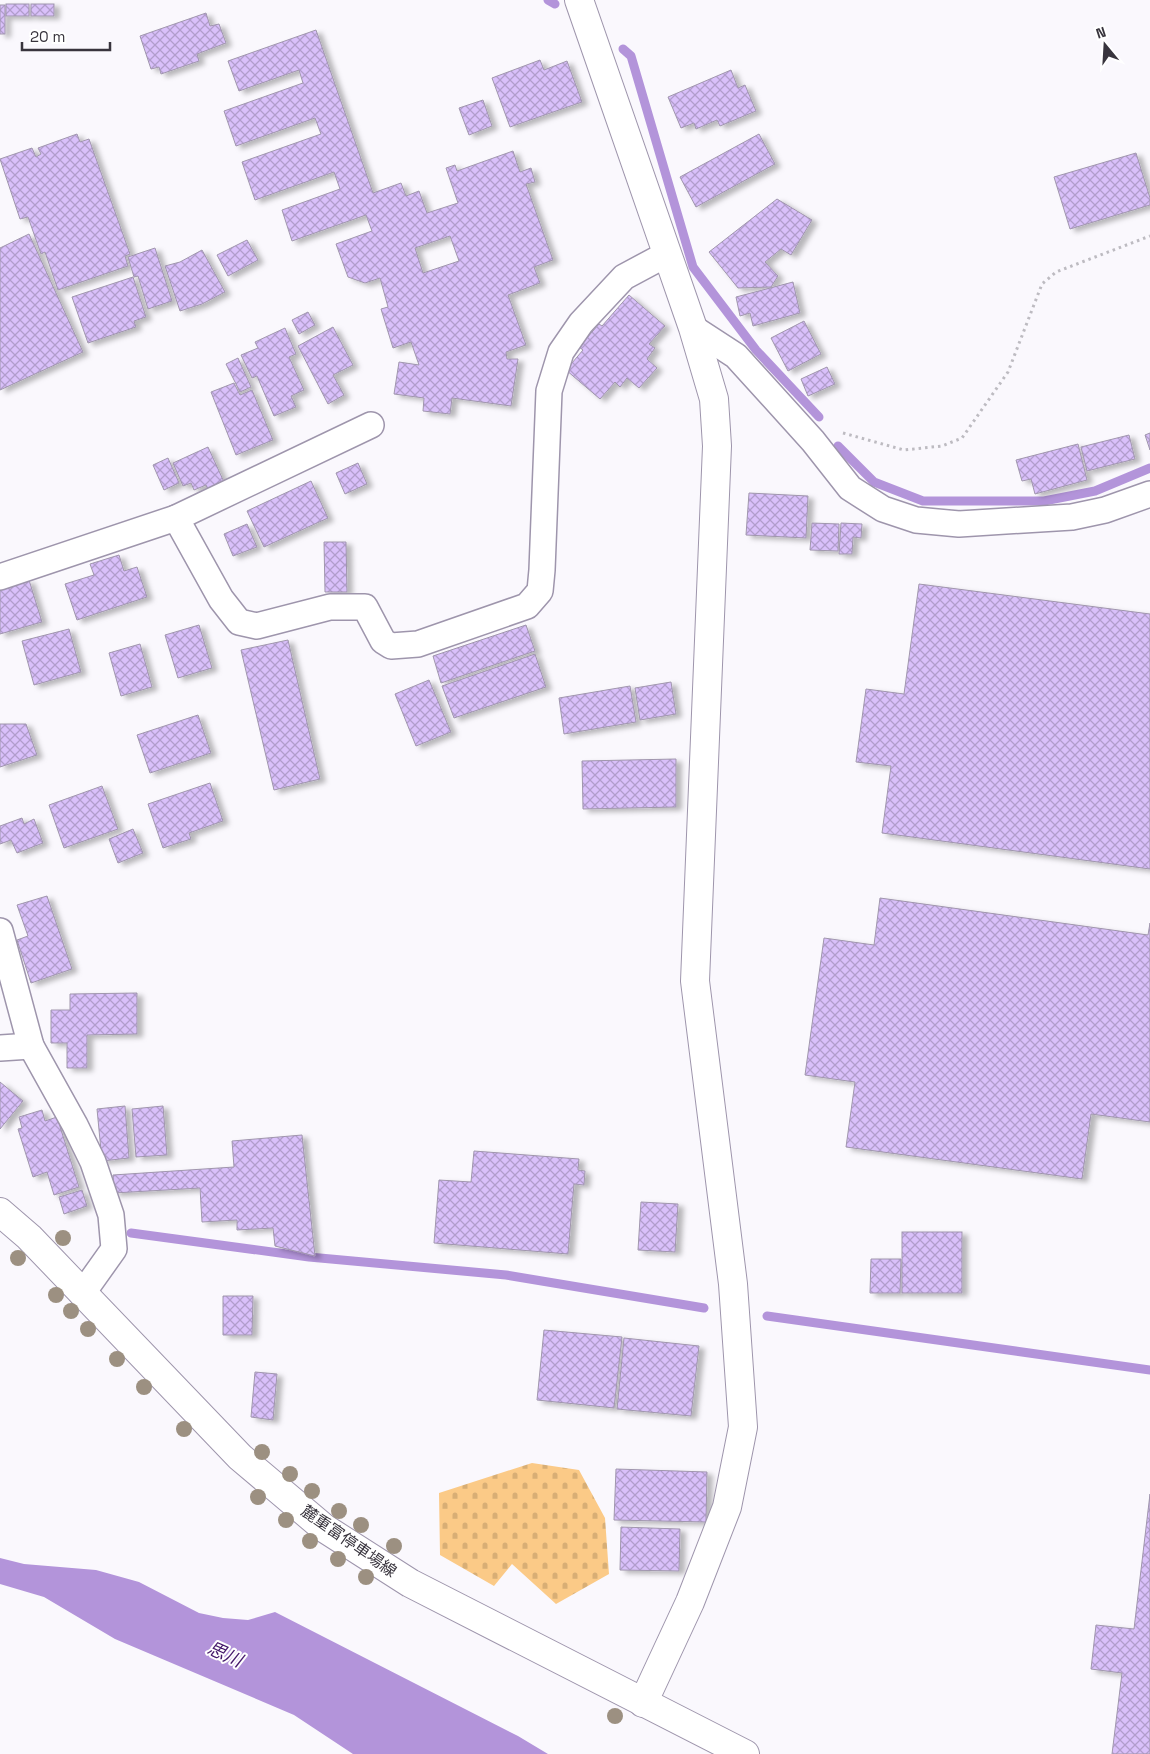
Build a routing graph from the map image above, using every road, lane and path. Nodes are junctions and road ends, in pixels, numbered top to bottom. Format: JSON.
{"nodes":[{"id":1,"x":580,"y":0,"type":"edge"},
{"id":2,"x":1150,"y":236,"type":"edge"},
{"id":3,"x":667,"y":254,"type":"junction"},
{"id":4,"x":693,"y":328,"type":"junction"},
{"id":5,"x":370,"y":425,"type":"dead end"},
{"id":6,"x":842,"y":433,"type":"dead end"},
{"id":7,"x":1150,"y":494,"type":"edge"},
{"id":8,"x":176,"y":518,"type":"junction"},
{"id":9,"x":0,"y":577,"type":"edge"},
{"id":10,"x":0,"y":931,"type":"edge"},
{"id":11,"x":31,"y":1046,"type":"junction"},
{"id":12,"x":0,"y":1048,"type":"edge"},
{"id":13,"x":0,"y":1212,"type":"edge"},
{"id":14,"x":82,"y":1294,"type":"junction"},
{"id":15,"x":643,"y":1703,"type":"junction"},
{"id":16,"x":745,"y":1754,"type":"edge"}],
"edges":[{"from":1,"to":3,"type":"street"},
{"from":2,"to":6,"type":"path"},
{"from":3,"to":4,"type":"street"},
{"from":3,"to":8,"type":"street"},
{"from":4,"to":7,"type":"street"},
{"from":4,"to":15,"type":"street"},
{"from":5,"to":8,"type":"street"},
{"from":8,"to":9,"type":"street"},
{"from":10,"to":11,"type":"street"},
{"from":11,"to":12,"type":"street"},
{"from":11,"to":14,"type":"street"},
{"from":13,"to":14,"type":"street","name":"麓重富停車場線"},
{"from":14,"to":15,"type":"street","name":"麓重富停車場線"},
{"from":15,"to":16,"type":"street","name":"麓重富停車場線"}]}
